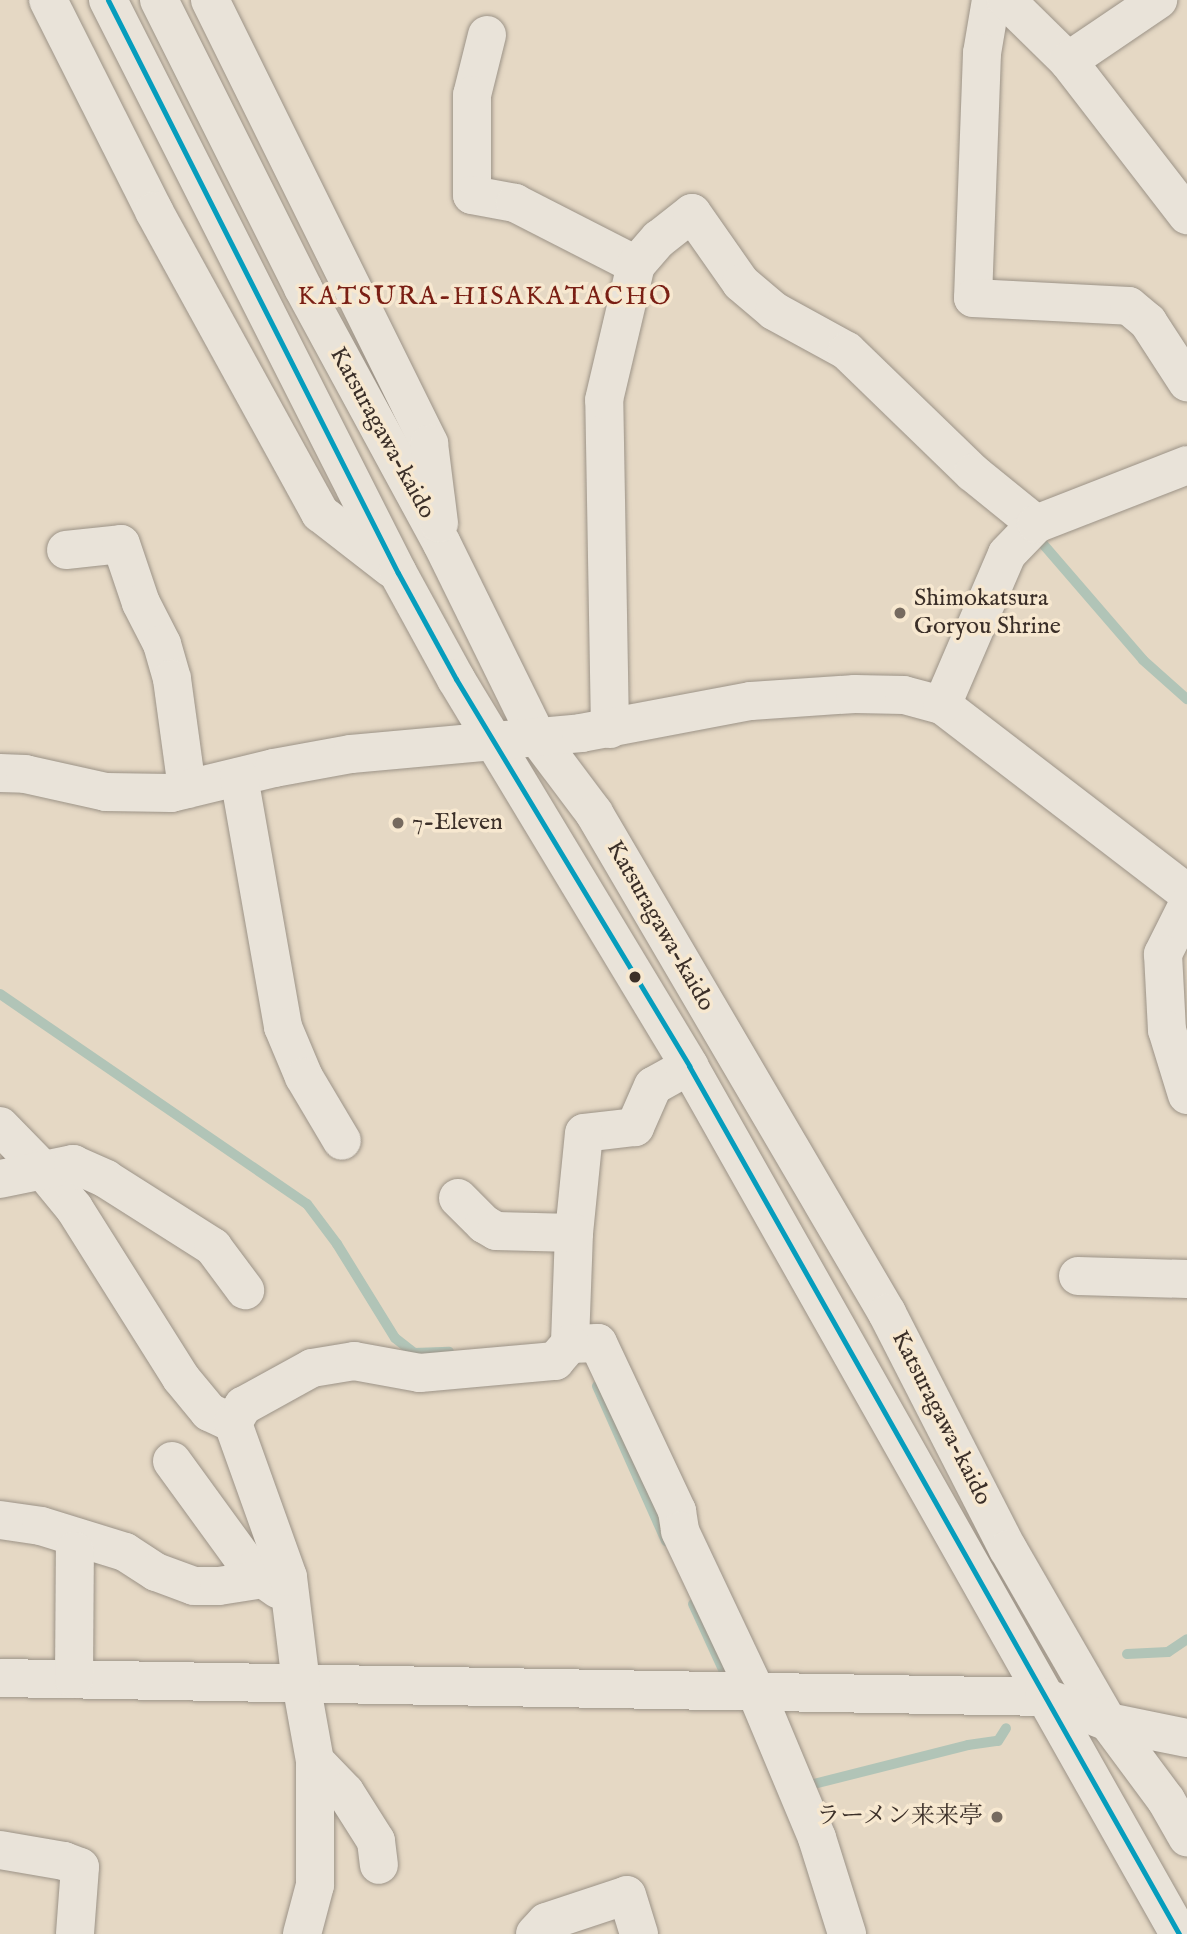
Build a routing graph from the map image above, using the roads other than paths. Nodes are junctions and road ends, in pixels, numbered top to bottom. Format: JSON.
{"nodes":[{"id":1,"x":48,"y":0,"type":"edge"},
{"id":2,"x":108,"y":0,"type":"edge"},
{"id":3,"x":159,"y":0,"type":"edge"},
{"id":4,"x":210,"y":0,"type":"edge"},
{"id":5,"x":991,"y":0,"type":"edge"},
{"id":6,"x":1006,"y":0,"type":"edge"},
{"id":7,"x":1158,"y":0,"type":"edge"},
{"id":8,"x":487,"y":35,"type":"dead end"},
{"id":9,"x":1068,"y":61,"type":"junction"},
{"id":10,"x":1187,"y":215,"type":"edge"},
{"id":11,"x":636,"y":265,"type":"junction"},
{"id":12,"x":1187,"y":382,"type":"edge"},
{"id":13,"x":1187,"y":465,"type":"edge"},
{"id":14,"x":1036,"y":524,"type":"junction"},
{"id":15,"x":442,"y":544,"type":"junction"},
{"id":16,"x":66,"y":550,"type":"dead end"},
{"id":17,"x":398,"y":573,"type":"junction"},
{"id":18,"x":942,"y":705,"type":"junction"},
{"id":19,"x":610,"y":729,"type":"junction"},
{"id":20,"x":537,"y":737,"type":"junction"},
{"id":21,"x":491,"y":741,"type":"junction"},
{"id":22,"x":0,"y":773,"type":"edge"},
{"id":23,"x":239,"y":777,"type":"junction"},
{"id":24,"x":187,"y":789,"type":"junction"},
{"id":25,"x":1187,"y":893,"type":"edge"},
{"id":26,"x":1187,"y":906,"type":"edge"},
{"id":27,"x":689,"y":1066,"type":"junction"},
{"id":28,"x":1187,"y":1096,"type":"edge"},
{"id":29,"x":0,"y":1126,"type":"edge"},
{"id":30,"x":342,"y":1141,"type":"dead end"},
{"id":31,"x":41,"y":1168,"type":"junction"},
{"id":32,"x":0,"y":1179,"type":"edge"},
{"id":33,"x":458,"y":1198,"type":"dead end"},
{"id":34,"x":574,"y":1233,"type":"junction"},
{"id":35,"x":1078,"y":1276,"type":"dead end"},
{"id":36,"x":1187,"y":1279,"type":"edge"},
{"id":37,"x":245,"y":1290,"type":"dead end"},
{"id":38,"x":570,"y":1344,"type":"junction"},
{"id":39,"x":233,"y":1423,"type":"junction"},
{"id":40,"x":172,"y":1461,"type":"dead end"},
{"id":41,"x":0,"y":1520,"type":"edge"},
{"id":42,"x":75,"y":1551,"type":"dead end"},
{"id":43,"x":276,"y":1586,"type":"junction"},
{"id":44,"x":0,"y":1678,"type":"edge"},
{"id":45,"x":74,"y":1679,"type":"junction"},
{"id":46,"x":301,"y":1684,"type":"junction"},
{"id":47,"x":756,"y":1692,"type":"junction"},
{"id":48,"x":1044,"y":1698,"type":"junction"},
{"id":49,"x":1108,"y":1722,"type":"junction"},
{"id":50,"x":1187,"y":1738,"type":"edge"},
{"id":51,"x":315,"y":1760,"type":"junction"},
{"id":52,"x":1187,"y":1837,"type":"edge"},
{"id":53,"x":0,"y":1850,"type":"edge"},
{"id":54,"x":379,"y":1865,"type":"dead end"},
{"id":55,"x":536,"y":1932,"type":"edge"},
{"id":56,"x":75,"y":1934,"type":"edge"},
{"id":57,"x":302,"y":1934,"type":"edge"},
{"id":58,"x":639,"y":1934,"type":"edge"},
{"id":59,"x":847,"y":1934,"type":"edge"},
{"id":60,"x":1180,"y":1934,"type":"edge"}],
"edges":[{"from":1,"to":17,"type":"street"},
{"from":2,"to":17,"type":"street","name":"Katsuragawa-kaido"},
{"from":3,"to":15,"type":"street","name":"Katsuragawa-kaido"},
{"from":4,"to":15,"type":"street"},
{"from":5,"to":12,"type":"street"},
{"from":6,"to":9,"type":"street"},
{"from":7,"to":9,"type":"street"},
{"from":8,"to":11,"type":"street"},
{"from":9,"to":10,"type":"street"},
{"from":11,"to":14,"type":"street"},
{"from":11,"to":19,"type":"street"},
{"from":13,"to":14,"type":"street"},
{"from":14,"to":18,"type":"street"},
{"from":15,"to":20,"type":"street","name":"Katsuragawa-kaido"},
{"from":16,"to":24,"type":"street"},
{"from":17,"to":21,"type":"street","name":"Katsuragawa-kaido"},
{"from":18,"to":19,"type":"street"},
{"from":18,"to":25,"type":"street"},
{"from":19,"to":20,"type":"street"},
{"from":20,"to":21,"type":"street"},
{"from":20,"to":49,"type":"street","name":"Katsuragawa-kaido"},
{"from":21,"to":23,"type":"street"},
{"from":21,"to":27,"type":"street","name":"Katsuragawa-kaido"},
{"from":22,"to":24,"type":"street"},
{"from":23,"to":24,"type":"street"},
{"from":23,"to":30,"type":"street"},
{"from":26,"to":28,"type":"street"},
{"from":27,"to":34,"type":"street"},
{"from":27,"to":48,"type":"street","name":"Katsuragawa-kaido"},
{"from":29,"to":31,"type":"street"},
{"from":31,"to":32,"type":"street"},
{"from":31,"to":37,"type":"street"},
{"from":31,"to":39,"type":"street"},
{"from":33,"to":34,"type":"street"},
{"from":34,"to":38,"type":"street"},
{"from":35,"to":36,"type":"street"},
{"from":38,"to":39,"type":"street"},
{"from":38,"to":47,"type":"street"},
{"from":39,"to":43,"type":"street"},
{"from":40,"to":43,"type":"street"},
{"from":41,"to":43,"type":"street"},
{"from":42,"to":45,"type":"street"},
{"from":43,"to":46,"type":"street"},
{"from":44,"to":45,"type":"street"},
{"from":45,"to":46,"type":"street"},
{"from":46,"to":47,"type":"street"},
{"from":46,"to":51,"type":"street"},
{"from":47,"to":48,"type":"street"},
{"from":47,"to":59,"type":"street"},
{"from":48,"to":49,"type":"street"},
{"from":48,"to":60,"type":"street","name":"Katsuragawa-kaido"},
{"from":49,"to":50,"type":"street"},
{"from":49,"to":52,"type":"street","name":"Katsuragawa-kaido"},
{"from":51,"to":54,"type":"street"},
{"from":51,"to":57,"type":"street"},
{"from":53,"to":56,"type":"street"},
{"from":55,"to":58,"type":"street"}]}
